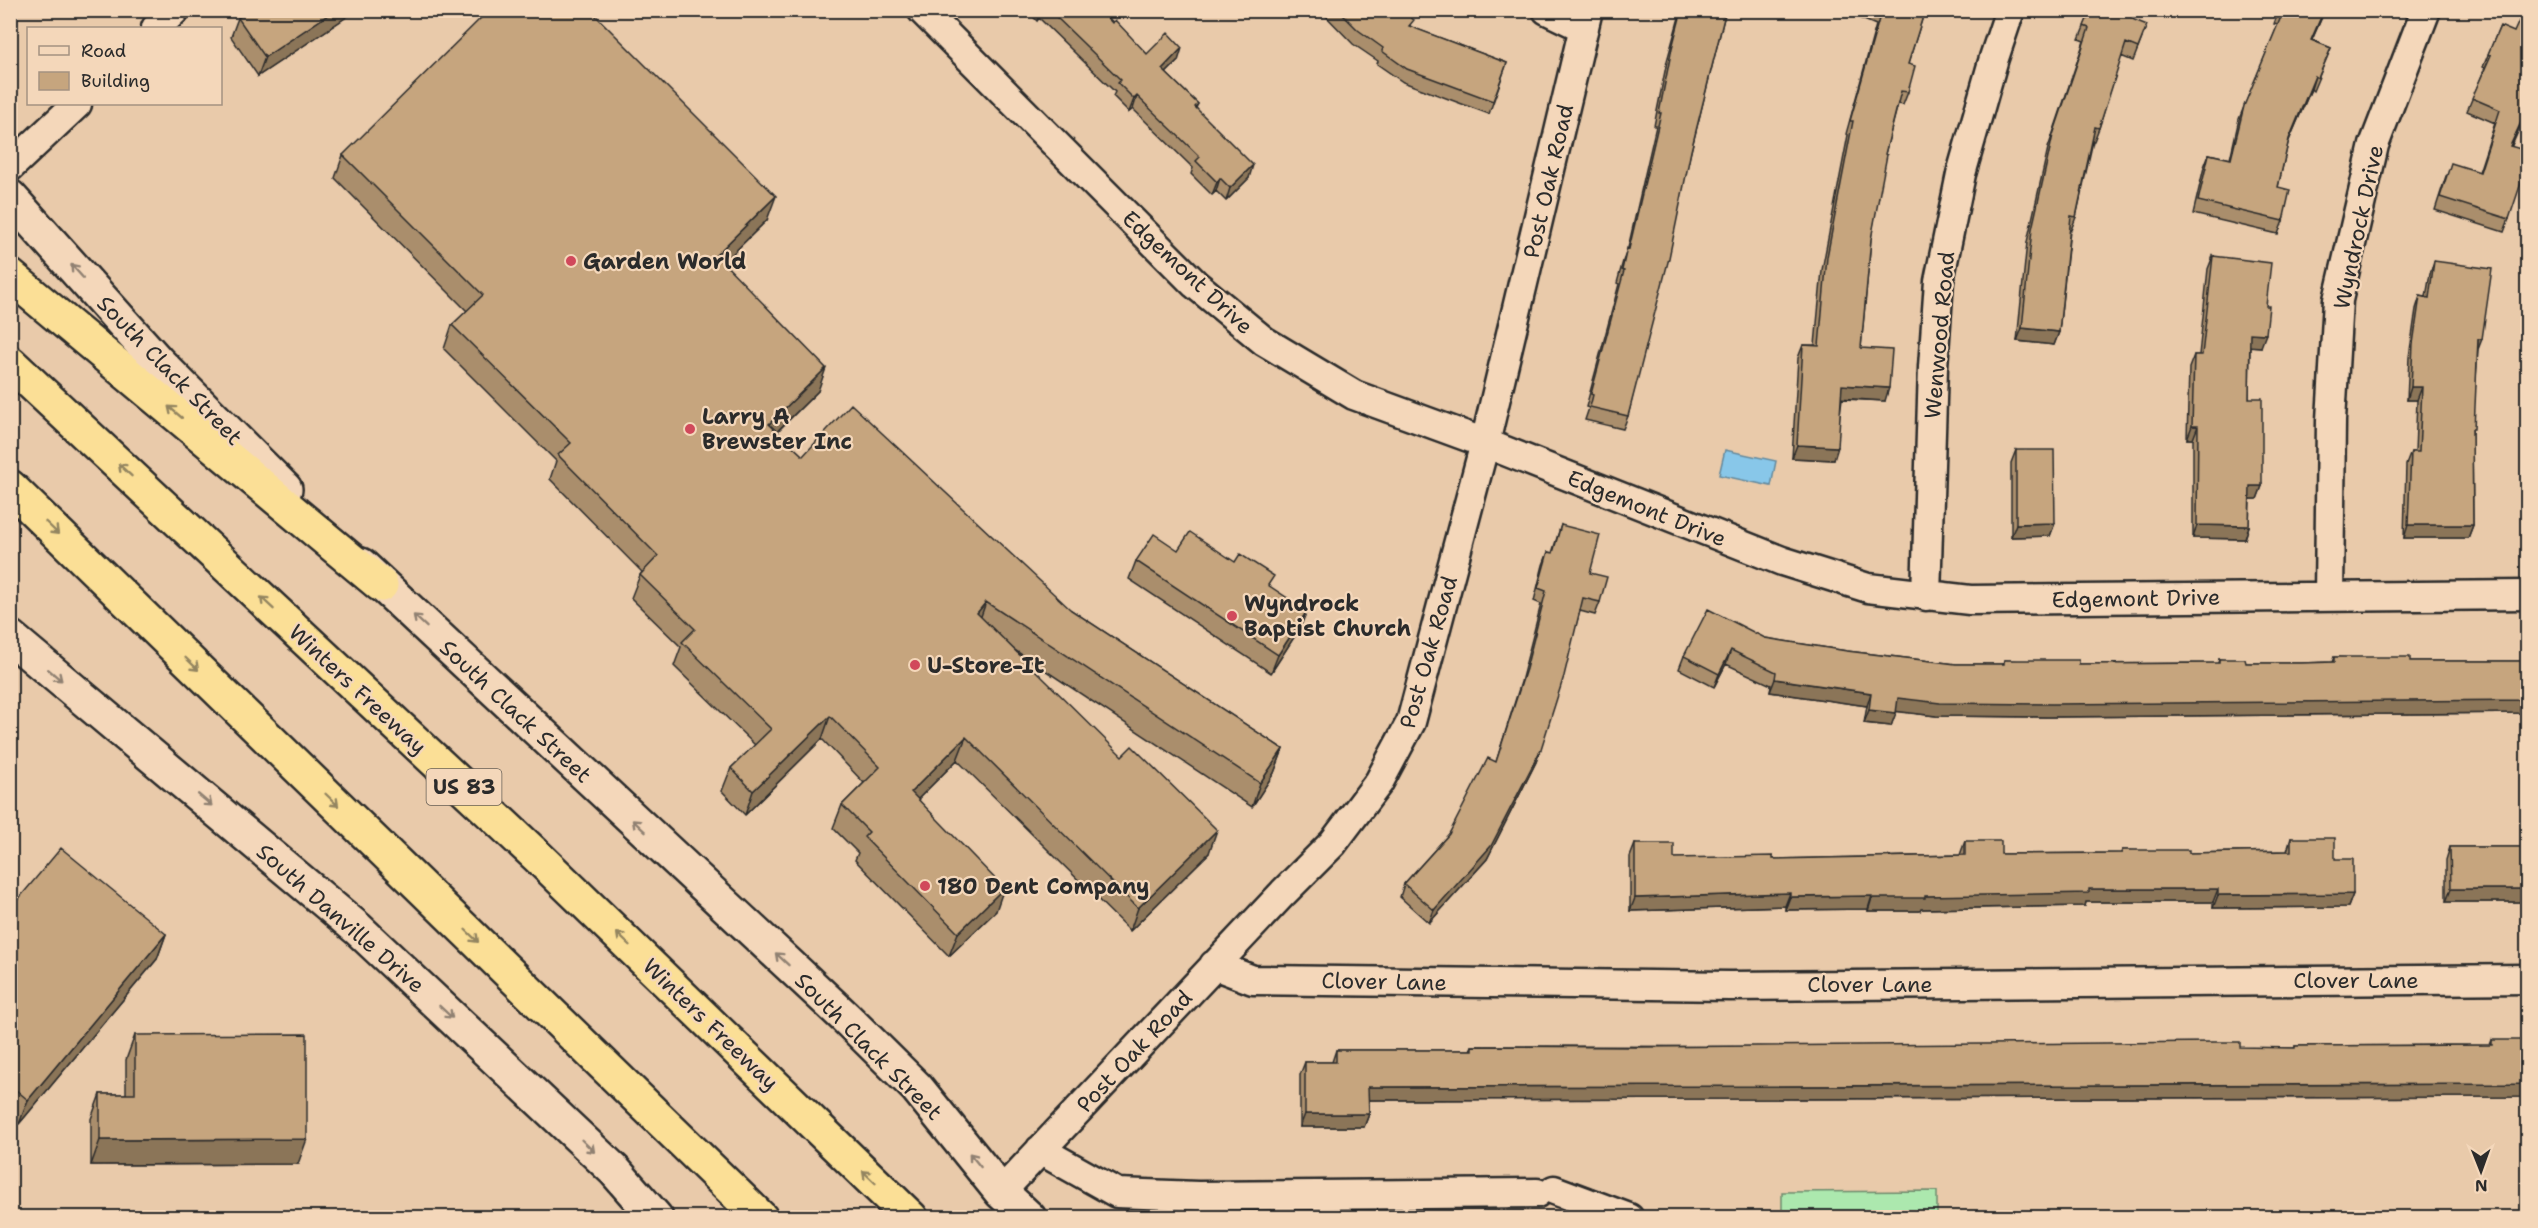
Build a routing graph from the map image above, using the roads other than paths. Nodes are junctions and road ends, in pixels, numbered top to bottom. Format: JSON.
{"nodes":[{"id":1,"x":175,"y":10,"type":"edge"},
{"id":2,"x":922,"y":10,"type":"edge"},
{"id":3,"x":1546,"y":10,"type":"edge"},
{"id":4,"x":2010,"y":10,"type":"edge"},
{"id":5,"x":2426,"y":10,"type":"edge"},
{"id":6,"x":1586,"y":19,"type":"edge"},
{"id":7,"x":157,"y":27,"type":"edge"},
{"id":8,"x":76,"y":105,"type":"edge"},
{"id":9,"x":10,"y":167,"type":"edge"},
{"id":10,"x":10,"y":197,"type":"edge"},
{"id":11,"x":10,"y":276,"type":"edge"},
{"id":12,"x":10,"y":363,"type":"edge"},
{"id":13,"x":1485,"y":443,"type":"junction"},
{"id":14,"x":10,"y":487,"type":"edge"},
{"id":15,"x":381,"y":585,"type":"junction"},
{"id":16,"x":2528,"y":594,"type":"edge"},
{"id":17,"x":1926,"y":596,"type":"junction"},
{"id":18,"x":2329,"y":597,"type":"junction"},
{"id":19,"x":10,"y":637,"type":"edge"},
{"id":20,"x":1214,"y":965,"type":"junction"},
{"id":21,"x":2528,"y":979,"type":"edge"},
{"id":22,"x":1040,"y":1150,"type":"junction"},
{"id":23,"x":1001,"y":1192,"type":"junction"},
{"id":24,"x":656,"y":1218,"type":"edge"},
{"id":25,"x":762,"y":1218,"type":"edge"},
{"id":26,"x":911,"y":1218,"type":"edge"},
{"id":27,"x":1029,"y":1218,"type":"edge"},
{"id":28,"x":1629,"y":1218,"type":"edge"}],
"edges":[{"from":1,"to":7,"type":"street"},
{"from":2,"to":13,"type":"street","name":"Edgemont Drive"},
{"from":3,"to":6,"type":"street"},
{"from":4,"to":17,"type":"street","name":"Wenwood Road"},
{"from":5,"to":18,"type":"street","name":"Wyndrock Drive"},
{"from":6,"to":13,"type":"street","name":"Post Oak Road"},
{"from":8,"to":9,"type":"street"},
{"from":15,"to":10,"type":"main road","name":"South Clack Street","one_way":true},
{"from":15,"to":11,"type":"highway","one_way":true},
{"from":26,"to":12,"type":"highway","name":"Winters Freeway","number":"US 83","one_way":true},
{"from":13,"to":17,"type":"street","name":"Edgemont Drive"},
{"from":13,"to":20,"type":"street","name":"Post Oak Road"},
{"from":14,"to":25,"type":"highway","one_way":true},
{"from":23,"to":15,"type":"main road","name":"South Clack Street","one_way":true},
{"from":16,"to":18,"type":"street","name":"Edgemont Drive"},
{"from":17,"to":18,"type":"street","name":"Edgemont Drive"},
{"from":19,"to":24,"type":"main road","name":"South Danville Drive","one_way":true},
{"from":20,"to":21,"type":"street","name":"Clover Lane"},
{"from":20,"to":22,"type":"street","name":"Post Oak Road"},
{"from":22,"to":23,"type":"street","name":"Post Oak Road"},
{"from":22,"to":28,"type":"street"},
{"from":23,"to":27,"type":"main road","name":"South Clack Street"}]}
